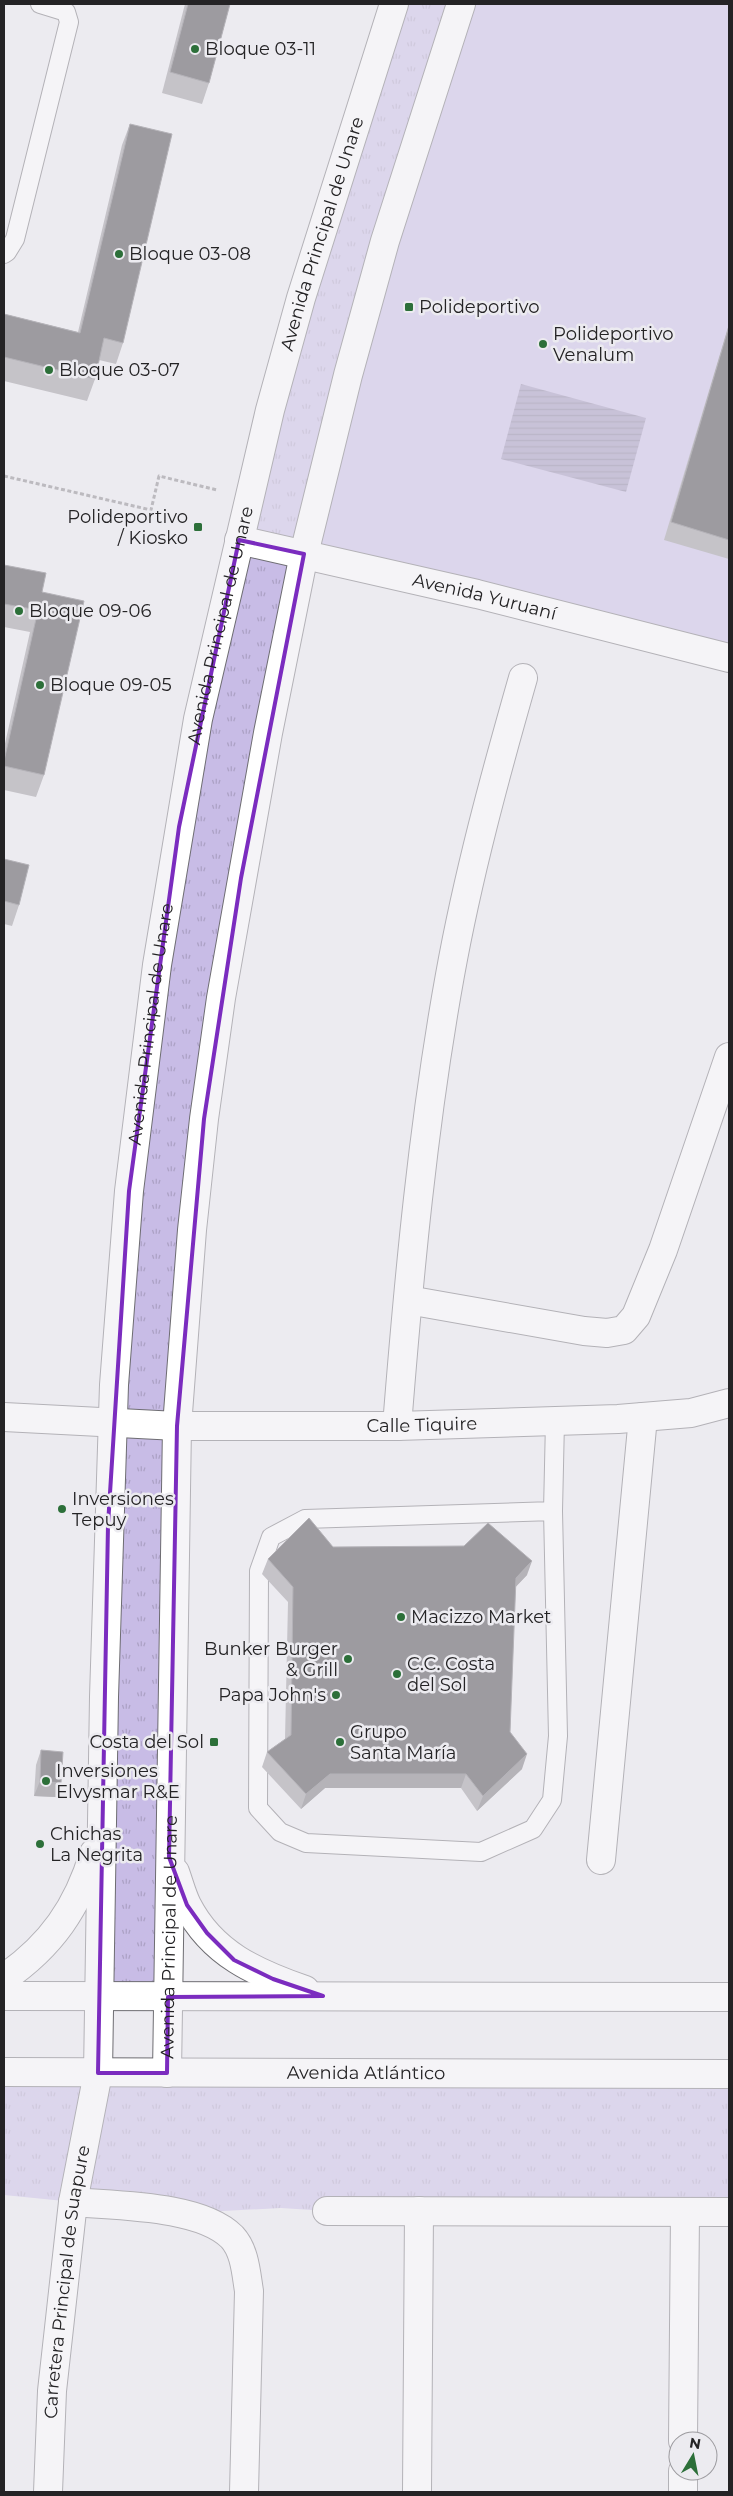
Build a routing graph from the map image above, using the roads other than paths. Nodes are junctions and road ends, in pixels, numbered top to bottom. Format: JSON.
{"nodes":[{"id":1,"x":40,"y":4,"type":"edge"},
{"id":2,"x":394,"y":4,"type":"edge"},
{"id":3,"x":460,"y":4,"type":"edge"},
{"id":4,"x":4,"y":254,"type":"edge"},
{"id":5,"x":239,"y":540,"type":"junction"},
{"id":6,"x":304,"y":554,"type":"junction"},
{"id":7,"x":729,"y":658,"type":"edge"},
{"id":8,"x":523,"y":678,"type":"dead end"},
{"id":9,"x":729,"y":1056,"type":"edge"},
{"id":10,"x":408,"y":1300,"type":"junction"},
{"id":11,"x":729,"y":1403,"type":"edge"},
{"id":12,"x":4,"y":1417,"type":"edge"},
{"id":13,"x":643,"y":1417,"type":"junction"},
{"id":14,"x":555,"y":1421,"type":"junction"},
{"id":15,"x":112,"y":1423,"type":"junction"},
{"id":16,"x":177,"y":1426,"type":"junction"},
{"id":17,"x":397,"y":1426,"type":"junction"},
{"id":18,"x":553,"y":1511,"type":"junction"},
{"id":19,"x":102,"y":1828,"type":"junction"},
{"id":20,"x":170,"y":1857,"type":"junction"},
{"id":21,"x":601,"y":1860,"type":"dead end"},
{"id":22,"x":4,"y":1978,"type":"edge"},
{"id":23,"x":4,"y":1996,"type":"edge"},
{"id":24,"x":99,"y":1996,"type":"junction"},
{"id":25,"x":323,"y":1996,"type":"junction"},
{"id":26,"x":168,"y":1997,"type":"junction"},
{"id":27,"x":729,"y":1997,"type":"edge"},
{"id":28,"x":4,"y":2072,"type":"edge"},
{"id":29,"x":98,"y":2073,"type":"junction"},
{"id":30,"x":167,"y":2073,"type":"junction"},
{"id":31,"x":729,"y":2074,"type":"edge"},
{"id":32,"x":73,"y":2202,"type":"junction"},
{"id":33,"x":327,"y":2211,"type":"dead end"},
{"id":34,"x":419,"y":2211,"type":"junction"},
{"id":35,"x":685,"y":2212,"type":"junction"},
{"id":36,"x":729,"y":2212,"type":"edge"},
{"id":37,"x":683,"y":2431,"type":"edge"},
{"id":38,"x":48,"y":2492,"type":"edge"},
{"id":39,"x":244,"y":2492,"type":"edge"},
{"id":40,"x":417,"y":2492,"type":"edge"}],
"edges":[{"from":1,"to":4,"type":"lane"},
{"from":2,"to":5,"type":"street","name":"Avenida Principal de Unare"},
{"from":3,"to":6,"type":"street","name":"Avenida Principal de Unare"},
{"from":5,"to":6,"type":"street","name":"Avenida Yuruaní"},
{"from":5,"to":15,"type":"street","name":"Avenida Principal de Unare"},
{"from":6,"to":7,"type":"street","name":"Avenida Yuruaní"},
{"from":6,"to":16,"type":"street","name":"Avenida Principal de Unare"},
{"from":8,"to":10,"type":"street"},
{"from":9,"to":10,"type":"street"},
{"from":10,"to":17,"type":"street"},
{"from":11,"to":13,"type":"street","name":"Calle Tiquire"},
{"from":12,"to":15,"type":"street","name":"Calle Tiquire"},
{"from":13,"to":14,"type":"street","name":"Calle Tiquire"},
{"from":13,"to":21,"type":"street"},
{"from":14,"to":17,"type":"street","name":"Calle Tiquire"},
{"from":14,"to":18,"type":"lane"},
{"from":15,"to":16,"type":"street","name":"Calle Tiquire"},
{"from":15,"to":19,"type":"street","name":"Avenida Principal de Unare"},
{"from":16,"to":17,"type":"street","name":"Calle Tiquire"},
{"from":16,"to":20,"type":"street","name":"Avenida Principal de Unare"},
{"from":18,"to":18,"type":"lane"},
{"from":19,"to":22,"type":"street"},
{"from":19,"to":24,"type":"street","name":"Avenida Principal de Unare"},
{"from":20,"to":25,"type":"street"},
{"from":20,"to":26,"type":"street","name":"Avenida Principal de Unare"},
{"from":23,"to":24,"type":"street"},
{"from":24,"to":26,"type":"street"},
{"from":24,"to":29,"type":"street","name":"Avenida Principal de Unare"},
{"from":25,"to":26,"type":"street"},
{"from":25,"to":27,"type":"street"},
{"from":26,"to":30,"type":"street","name":"Avenida Principal de Unare"},
{"from":28,"to":29,"type":"street","name":"Avenida Atlántico"},
{"from":29,"to":30,"type":"street","name":"Avenida Atlántico"},
{"from":29,"to":32,"type":"street","name":"Carretera Principal de Suapure"},
{"from":30,"to":31,"type":"street","name":"Avenida Atlántico"},
{"from":32,"to":38,"type":"street","name":"Carretera Principal de Suapure"},
{"from":32,"to":39,"type":"street"},
{"from":33,"to":34,"type":"street"},
{"from":34,"to":35,"type":"street"},
{"from":34,"to":40,"type":"street"},
{"from":35,"to":36,"type":"street"},
{"from":35,"to":37,"type":"street"}]}
